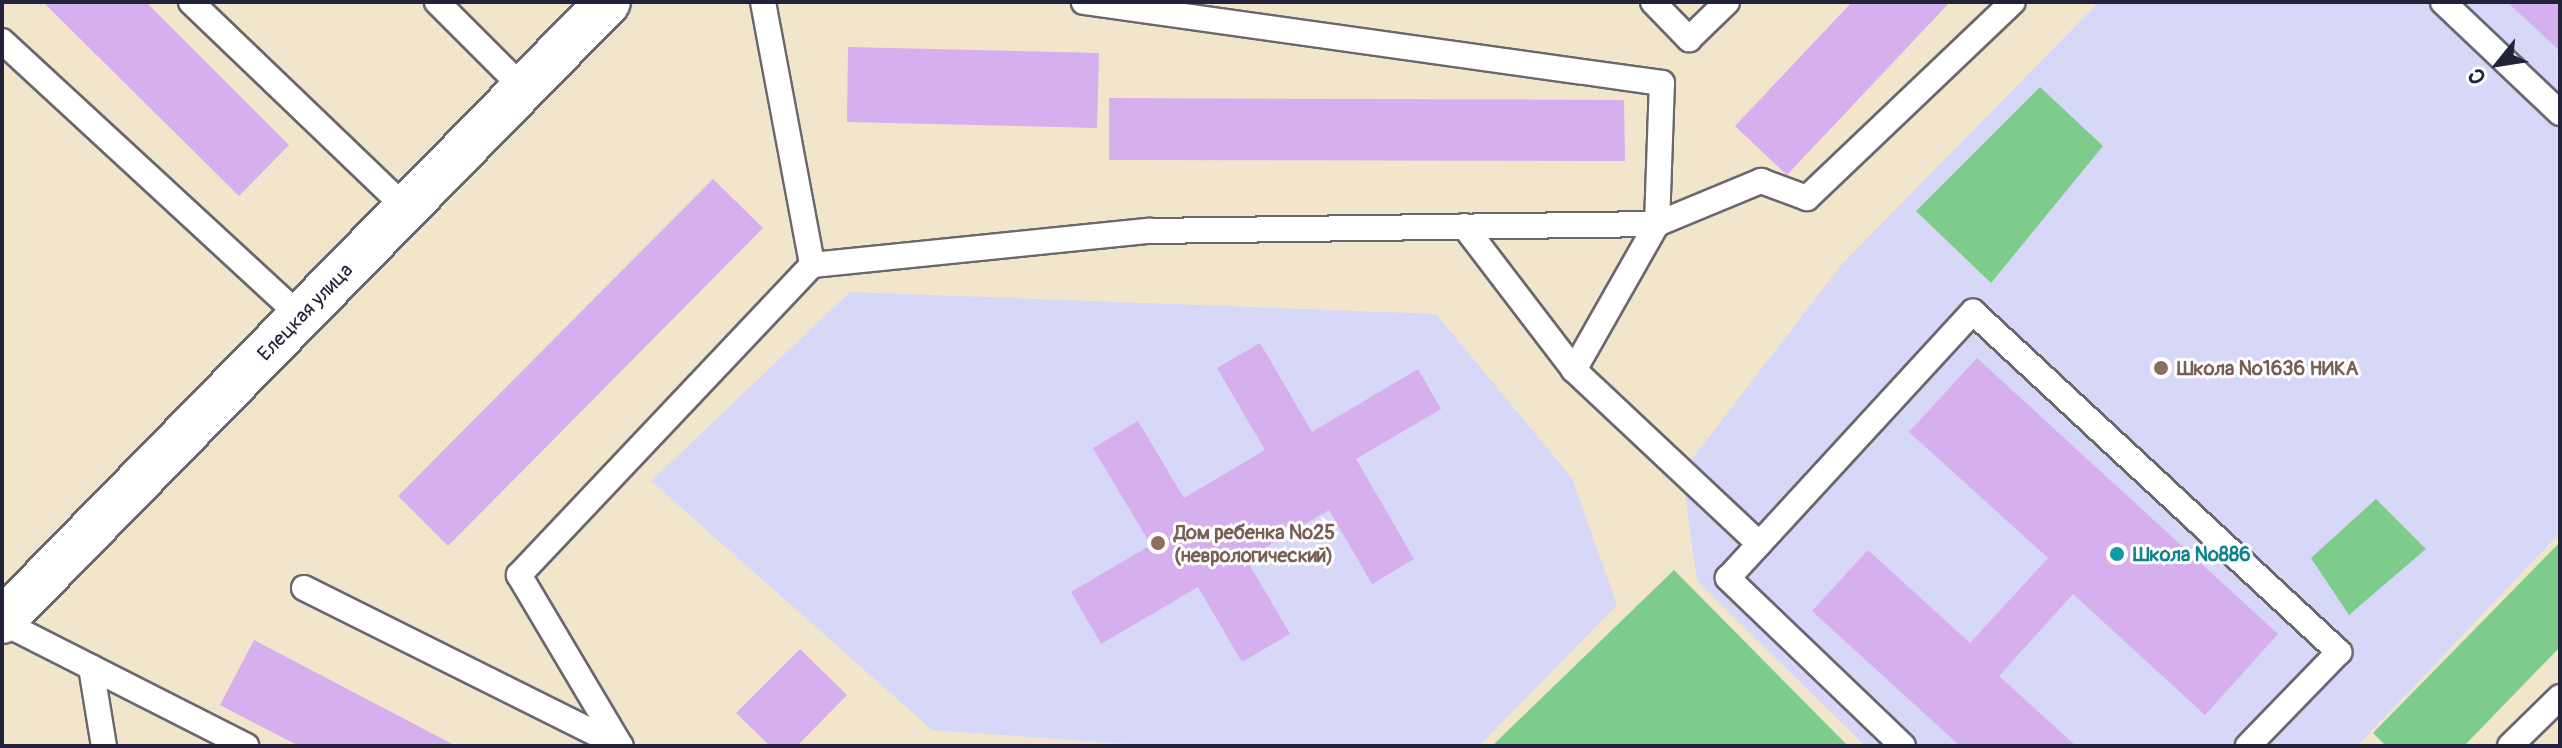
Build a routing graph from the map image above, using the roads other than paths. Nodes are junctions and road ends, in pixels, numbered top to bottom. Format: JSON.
{"nodes":[{"id":1,"x":191,"y":2,"type":"edge"},
{"id":2,"x":437,"y":2,"type":"edge"},
{"id":3,"x":608,"y":2,"type":"edge"},
{"id":4,"x":763,"y":2,"type":"edge"},
{"id":5,"x":1084,"y":2,"type":"edge"},
{"id":6,"x":1653,"y":2,"type":"edge"},
{"id":7,"x":1727,"y":2,"type":"edge"},
{"id":8,"x":2013,"y":2,"type":"edge"},
{"id":9,"x":2443,"y":2,"type":"edge"},
{"id":10,"x":2,"y":41,"type":"edge"},
{"id":11,"x":523,"y":88,"type":"junction"},
{"id":12,"x":2560,"y":113,"type":"edge"},
{"id":13,"x":405,"y":207,"type":"junction"},
{"id":14,"x":1657,"y":224,"type":"junction"},
{"id":15,"x":1464,"y":226,"type":"junction"},
{"id":16,"x":812,"y":265,"type":"junction"},
{"id":17,"x":301,"y":317,"type":"junction"},
{"id":18,"x":1574,"y":370,"type":"junction"},
{"id":19,"x":1759,"y":544,"type":"junction"},
{"id":20,"x":304,"y":588,"type":"dead end"},
{"id":21,"x":2,"y":622,"type":"edge"},
{"id":22,"x":91,"y":667,"type":"junction"},
{"id":23,"x":2560,"y":697,"type":"edge"},
{"id":24,"x":104,"y":746,"type":"edge"},
{"id":25,"x":246,"y":746,"type":"edge"},
{"id":26,"x":620,"y":746,"type":"edge"},
{"id":27,"x":1903,"y":746,"type":"edge"},
{"id":28,"x":2248,"y":746,"type":"edge"},
{"id":29,"x":2510,"y":746,"type":"edge"}],
"edges":[{"from":1,"to":13,"type":"lane"},
{"from":2,"to":11,"type":"lane"},
{"from":3,"to":11,"type":"street","name":"Елецкая улица"},
{"from":4,"to":16,"type":"lane"},
{"from":5,"to":14,"type":"lane"},
{"from":6,"to":7,"type":"lane"},
{"from":8,"to":14,"type":"lane"},
{"from":9,"to":12,"type":"lane"},
{"from":10,"to":17,"type":"lane"},
{"from":11,"to":13,"type":"street","name":"Елецкая улица"},
{"from":13,"to":17,"type":"street","name":"Елецкая улица"},
{"from":14,"to":15,"type":"lane"},
{"from":14,"to":18,"type":"lane"},
{"from":15,"to":16,"type":"lane"},
{"from":15,"to":18,"type":"lane"},
{"from":16,"to":26,"type":"lane"},
{"from":17,"to":21,"type":"street","name":"Елецкая улица"},
{"from":18,"to":19,"type":"lane"},
{"from":19,"to":27,"type":"lane"},
{"from":19,"to":28,"type":"lane"},
{"from":20,"to":26,"type":"lane"},
{"from":21,"to":22,"type":"lane"},
{"from":22,"to":24,"type":"lane"},
{"from":22,"to":25,"type":"lane"},
{"from":23,"to":29,"type":"lane"}]}
